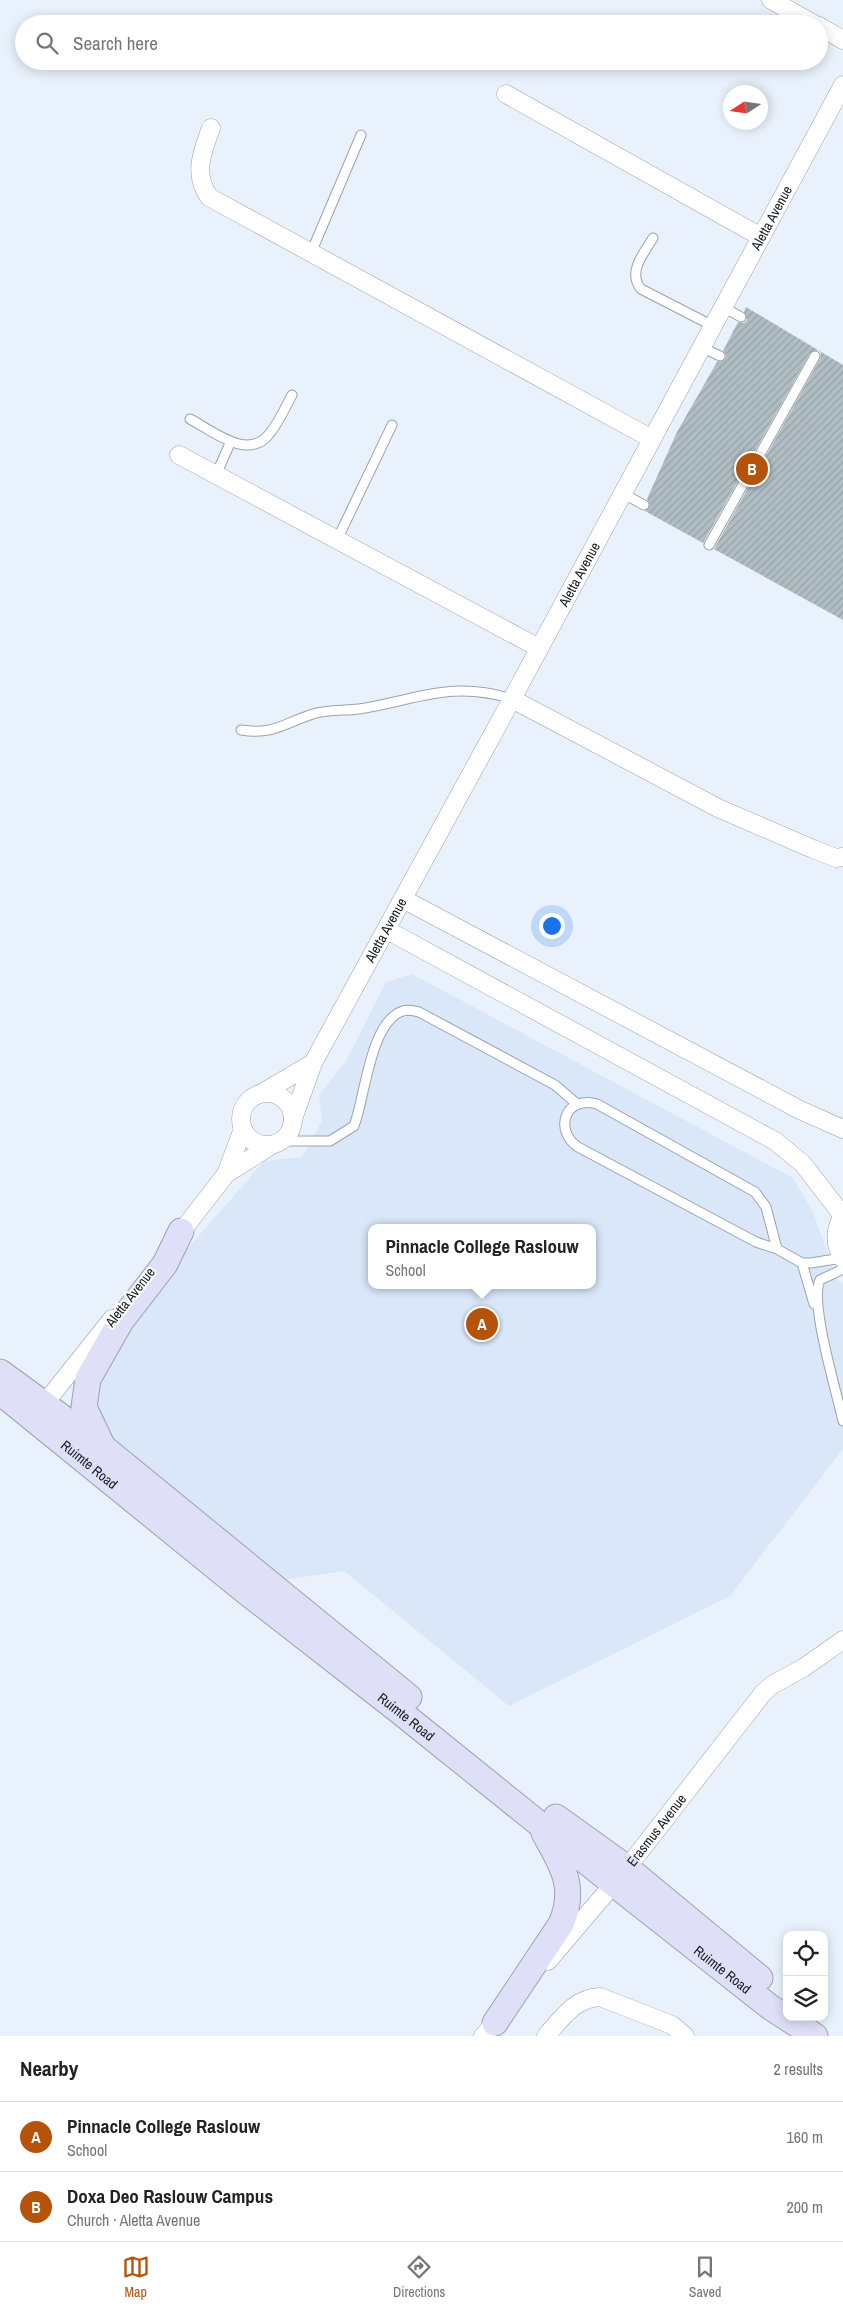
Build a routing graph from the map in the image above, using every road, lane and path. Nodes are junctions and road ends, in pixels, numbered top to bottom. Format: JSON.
{"nodes":[{"id":1,"x":772,"y":0,"type":"edge"},
{"id":2,"x":798,"y":15,"type":"edge"},
{"id":3,"x":828,"y":31,"type":"edge"},
{"id":4,"x":843,"y":40,"type":"edge"},
{"id":5,"x":843,"y":85,"type":"edge"},
{"id":6,"x":506,"y":94,"type":"dead end"},
{"id":7,"x":211,"y":128,"type":"dead end"},
{"id":8,"x":361,"y":135,"type":"dead end"},
{"id":9,"x":761,"y":236,"type":"junction"},
{"id":10,"x":653,"y":238,"type":"dead end"},
{"id":11,"x":311,"y":253,"type":"junction"},
{"id":12,"x":723,"y":307,"type":"junction"},
{"id":13,"x":741,"y":317,"type":"dead end"},
{"id":14,"x":713,"y":326,"type":"junction"},
{"id":15,"x":701,"y":347,"type":"junction"},
{"id":16,"x":720,"y":356,"type":"dead end"},
{"id":17,"x":814,"y":356,"type":"dead end"},
{"id":18,"x":292,"y":396,"type":"dead end"},
{"id":19,"x":190,"y":419,"type":"dead end"},
{"id":20,"x":392,"y":425,"type":"dead end"},
{"id":21,"x":652,"y":439,"type":"junction"},
{"id":22,"x":231,"y":441,"type":"junction"},
{"id":23,"x":179,"y":455,"type":"dead end"},
{"id":24,"x":216,"y":475,"type":"junction"},
{"id":25,"x":622,"y":494,"type":"junction"},
{"id":26,"x":644,"y":505,"type":"dead end"},
{"id":27,"x":337,"y":540,"type":"junction"},
{"id":28,"x":709,"y":545,"type":"dead end"},
{"id":29,"x":538,"y":648,"type":"junction"},
{"id":30,"x":512,"y":698,"type":"junction"},
{"id":31,"x":240,"y":730,"type":"dead end"},
{"id":32,"x":843,"y":857,"type":"edge"},
{"id":33,"x":403,"y":899,"type":"junction"},
{"id":34,"x":387,"y":930,"type":"junction"},
{"id":35,"x":313,"y":1063,"type":"junction"},
{"id":36,"x":262,"y":1094,"type":"junction"},
{"id":37,"x":577,"y":1104,"type":"junction"},
{"id":38,"x":293,"y":1119,"type":"junction"},
{"id":39,"x":243,"y":1129,"type":"junction"},
{"id":40,"x":843,"y":1129,"type":"edge"},
{"id":41,"x":277,"y":1143,"type":"junction"},
{"id":42,"x":226,"y":1174,"type":"junction"},
{"id":43,"x":843,"y":1216,"type":"edge"},
{"id":44,"x":182,"y":1231,"type":"junction"},
{"id":45,"x":777,"y":1249,"type":"junction"},
{"id":46,"x":843,"y":1259,"type":"edge"},
{"id":47,"x":802,"y":1262,"type":"junction"},
{"id":48,"x":843,"y":1269,"type":"edge"},
{"id":49,"x":818,"y":1313,"type":"junction"},
{"id":50,"x":0,"y":1372,"type":"edge"},
{"id":51,"x":0,"y":1392,"type":"edge"},
{"id":52,"x":38,"y":1412,"type":"junction"},
{"id":53,"x":843,"y":1421,"type":"edge"},
{"id":54,"x":103,"y":1447,"type":"junction"},
{"id":55,"x":843,"y":1640,"type":"edge"},
{"id":56,"x":538,"y":1821,"type":"junction"},
{"id":57,"x":620,"y":1876,"type":"junction"},
{"id":58,"x":783,"y":1999,"type":"edge"},
{"id":59,"x":806,"y":2021,"type":"edge"},
{"id":60,"x":489,"y":2030,"type":"edge"},
{"id":61,"x":548,"y":2035,"type":"edge"},
{"id":62,"x":685,"y":2036,"type":"edge"},
{"id":63,"x":814,"y":2036,"type":"edge"},
{"id":64,"x":819,"y":2036,"type":"edge"}],
"edges":[{"from":1,"to":2,"type":"street"},
{"from":3,"to":4,"type":"street"},
{"from":5,"to":9,"type":"street","name":"Aletta Avenue"},
{"from":6,"to":9,"type":"street"},
{"from":7,"to":11,"type":"street"},
{"from":8,"to":11,"type":"lane"},
{"from":9,"to":12,"type":"street","name":"Aletta Avenue"},
{"from":10,"to":14,"type":"lane"},
{"from":11,"to":21,"type":"street"},
{"from":12,"to":13,"type":"lane"},
{"from":12,"to":14,"type":"street","name":"Aletta Avenue"},
{"from":14,"to":15,"type":"street","name":"Aletta Avenue"},
{"from":15,"to":16,"type":"lane"},
{"from":15,"to":21,"type":"street","name":"Aletta Avenue"},
{"from":17,"to":28,"type":"lane"},
{"from":18,"to":22,"type":"lane"},
{"from":19,"to":22,"type":"lane"},
{"from":20,"to":27,"type":"lane"},
{"from":21,"to":25,"type":"street","name":"Aletta Avenue"},
{"from":22,"to":24,"type":"lane"},
{"from":23,"to":24,"type":"street"},
{"from":24,"to":27,"type":"street"},
{"from":25,"to":26,"type":"lane"},
{"from":25,"to":29,"type":"street","name":"Aletta Avenue"},
{"from":27,"to":29,"type":"street"},
{"from":29,"to":30,"type":"street","name":"Aletta Avenue"},
{"from":30,"to":31,"type":"lane"},
{"from":30,"to":32,"type":"street"},
{"from":30,"to":33,"type":"street","name":"Aletta Avenue"},
{"from":33,"to":34,"type":"street","name":"Aletta Avenue"},
{"from":33,"to":40,"type":"street"},
{"from":34,"to":35,"type":"street","name":"Aletta Avenue"},
{"from":34,"to":43,"type":"street"},
{"from":35,"to":36,"type":"street","name":"Aletta Avenue"},
{"from":35,"to":38,"type":"street","name":"Aletta Avenue"},
{"from":36,"to":38,"type":"street"},
{"from":36,"to":39,"type":"street"},
{"from":37,"to":41,"type":"lane"},
{"from":37,"to":45,"type":"lane"},
{"from":37,"to":45,"type":"lane"},
{"from":38,"to":41,"type":"street"},
{"from":39,"to":41,"type":"street"},
{"from":39,"to":42,"type":"street","name":"Aletta Avenue"},
{"from":41,"to":42,"type":"street","name":"Aletta Avenue"},
{"from":42,"to":44,"type":"street","name":"Aletta Avenue"},
{"from":43,"to":46,"type":"street"},
{"from":44,"to":52,"type":"street","name":"Aletta Avenue"},
{"from":44,"to":54,"type":"main road"},
{"from":45,"to":47,"type":"lane"},
{"from":46,"to":47,"type":"lane"},
{"from":47,"to":49,"type":"lane"},
{"from":48,"to":49,"type":"lane"},
{"from":49,"to":53,"type":"lane"},
{"from":50,"to":52,"type":"main road","name":"Ruimte Road"},
{"from":51,"to":52,"type":"main road","name":"Ruimte Road"},
{"from":52,"to":54,"type":"main road","name":"Ruimte Road"},
{"from":52,"to":56,"type":"main road","name":"Ruimte Road"},
{"from":54,"to":57,"type":"main road","name":"Ruimte Road"},
{"from":55,"to":57,"type":"street","name":"Erasmus Avenue"},
{"from":56,"to":57,"type":"main road","name":"Ruimte Road"},
{"from":56,"to":60,"type":"main road"},
{"from":57,"to":58,"type":"main road","name":"Ruimte Road"},
{"from":57,"to":60,"type":"street","name":"Erasmus Avenue"},
{"from":57,"to":63,"type":"main road","name":"Ruimte Road"},
{"from":59,"to":64,"type":"main road"},
{"from":61,"to":62,"type":"street"}]}
